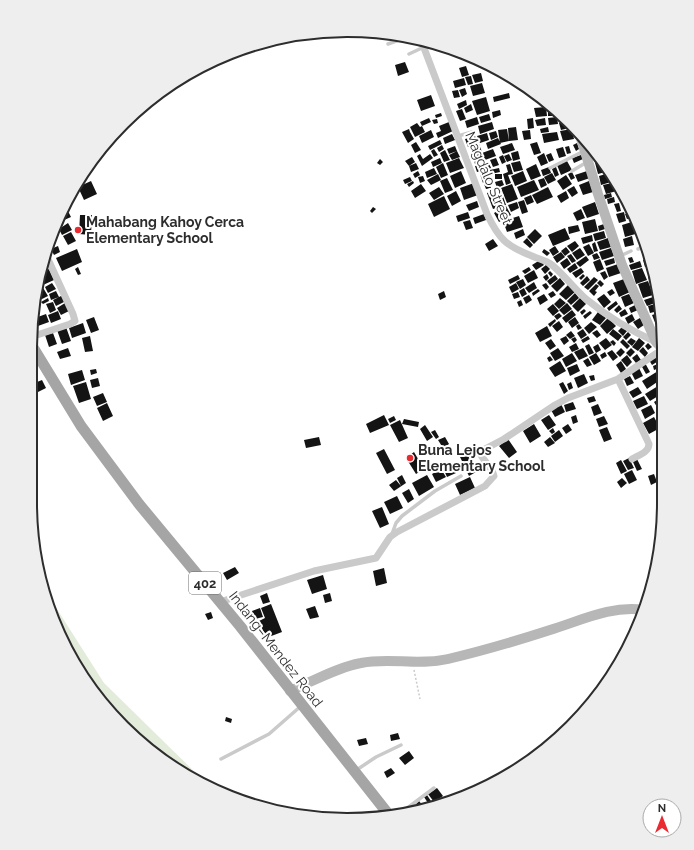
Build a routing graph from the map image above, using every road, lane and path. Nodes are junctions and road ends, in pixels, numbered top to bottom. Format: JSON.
{"nodes":[{"id":1,"x":395,"y":41,"type":"edge"},
{"id":2,"x":388,"y":44,"type":"dead end"},
{"id":3,"x":419,"y":46,"type":"edge"},
{"id":4,"x":423,"y":47,"type":"edge"},
{"id":5,"x":409,"y":54,"type":"dead end"},
{"id":6,"x":472,"y":132,"type":"dead end"},
{"id":7,"x":458,"y":136,"type":"junction"},
{"id":8,"x":585,"y":150,"type":"joint"},
{"id":9,"x":588,"y":162,"type":"junction"},
{"id":10,"x":550,"y":168,"type":"dead end"},
{"id":11,"x":572,"y":171,"type":"dead end"},
{"id":12,"x":641,"y":248,"type":"edge"},
{"id":13,"x":638,"y":249,"type":"dead end"},
{"id":14,"x":631,"y":251,"type":"dead end"},
{"id":15,"x":619,"y":256,"type":"junction"},
{"id":16,"x":49,"y":262,"type":"edge"},
{"id":17,"x":38,"y":335,"type":"edge"},
{"id":18,"x":657,"y":337,"type":"edge"},
{"id":19,"x":657,"y":345,"type":"edge"},
{"id":20,"x":657,"y":350,"type":"edge"},
{"id":21,"x":37,"y":354,"type":"edge"},
{"id":22,"x":618,"y":378,"type":"junction"},
{"id":23,"x":632,"y":459,"type":"dead end"},
{"id":24,"x":461,"y":476,"type":"dead end"},
{"id":25,"x":390,"y":538,"type":"junction"},
{"id":26,"x":220,"y":602,"type":"junction"},
{"id":27,"x":638,"y":609,"type":"edge"},
{"id":28,"x":413,"y":663,"type":"junction"},
{"id":29,"x":290,"y":691,"type":"junction"},
{"id":30,"x":420,"y":699,"type":"dead end"},
{"id":31,"x":302,"y":706,"type":"junction"},
{"id":32,"x":401,"y":745,"type":"dead end"},
{"id":33,"x":221,"y":759,"type":"dead end"},
{"id":34,"x":354,"y":772,"type":"junction"},
{"id":35,"x":434,"y":788,"type":"dead end"},
{"id":36,"x":410,"y":806,"type":"edge"},
{"id":37,"x":385,"y":810,"type":"edge"}],
"edges":[{"from":1,"to":2,"type":"lane"},
{"from":3,"to":5,"type":"lane"},
{"from":4,"to":7,"type":"street","name":"Magdalo Street"},
{"from":6,"to":7,"type":"lane"},
{"from":7,"to":19,"type":"street","name":"Magdalo Street"},
{"from":8,"to":9,"type":"street"},
{"from":8,"to":10,"type":"lane"},
{"from":9,"to":11,"type":"lane"},
{"from":9,"to":15,"type":"street"},
{"from":12,"to":13,"type":"lane"},
{"from":14,"to":15,"type":"lane"},
{"from":15,"to":18,"type":"street"},
{"from":16,"to":17,"type":"street"},
{"from":20,"to":22,"type":"street"},
{"from":21,"to":26,"type":"main road","name":"Indang–Mendez Road","number":"402"},
{"from":22,"to":23,"type":"street"},
{"from":22,"to":25,"type":"street"},
{"from":24,"to":25,"type":"lane"},
{"from":25,"to":26,"type":"street"},
{"from":26,"to":29,"type":"main road","name":"Indang–Mendez Road","number":"402"},
{"from":27,"to":28,"type":"street"},
{"from":28,"to":29,"type":"street"},
{"from":28,"to":30,"type":"path"},
{"from":29,"to":31,"type":"main road","name":"Indang–Mendez Road","number":"402"},
{"from":31,"to":33,"type":"lane"},
{"from":31,"to":34,"type":"main road","name":"Indang–Mendez Road","number":"402"},
{"from":32,"to":34,"type":"lane"},
{"from":34,"to":37,"type":"main road","name":"Indang–Mendez Road","number":"402"},
{"from":35,"to":36,"type":"lane"}]}
